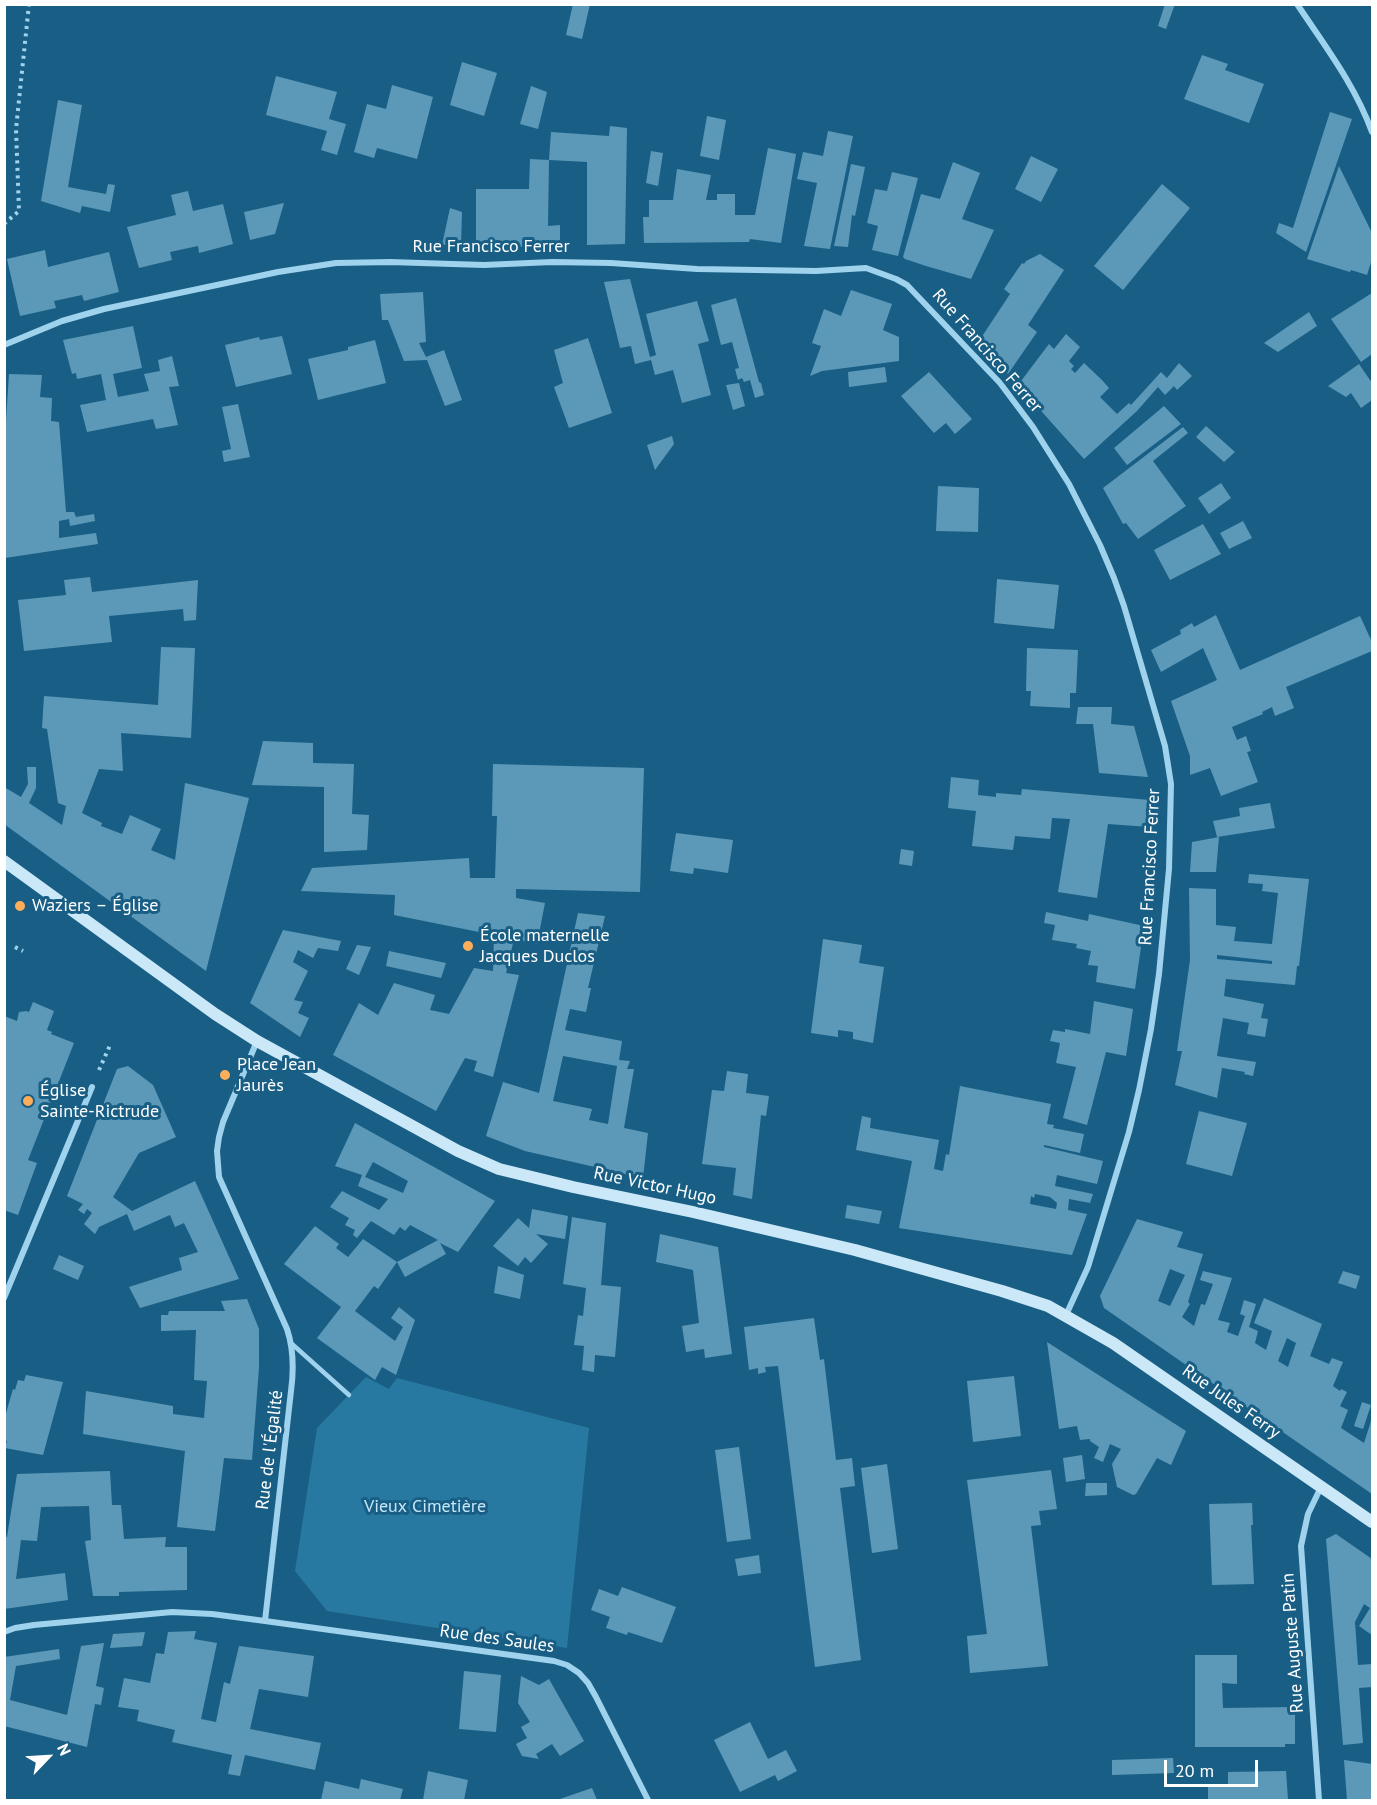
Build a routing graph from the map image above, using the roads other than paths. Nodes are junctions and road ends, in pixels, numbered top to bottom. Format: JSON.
{"nodes":[{"id":1,"x":1297,"y":4,"type":"edge"},
{"id":2,"x":1372,"y":132,"type":"edge"},
{"id":3,"x":4,"y":345,"type":"edge"},
{"id":4,"x":4,"y":861,"type":"edge"},
{"id":5,"x":257,"y":1041,"type":"junction"},
{"id":6,"x":92,"y":1087,"type":"road end"},
{"id":7,"x":4,"y":1298,"type":"edge"},
{"id":8,"x":1066,"y":1315,"type":"junction"},
{"id":9,"x":292,"y":1344,"type":"junction"},
{"id":10,"x":349,"y":1395,"type":"dead end"},
{"id":11,"x":1322,"y":1487,"type":"junction"},
{"id":12,"x":1372,"y":1522,"type":"edge"},
{"id":13,"x":265,"y":1621,"type":"junction"},
{"id":14,"x":4,"y":1632,"type":"edge"},
{"id":15,"x":648,"y":1800,"type":"edge"},
{"id":16,"x":1319,"y":1800,"type":"edge"}],
"edges":[{"from":1,"to":2,"type":"street"},
{"from":3,"to":8,"type":"street","name":"Rue Francisco Ferrer"},
{"from":4,"to":5,"type":"street"},
{"from":5,"to":8,"type":"street","name":"Rue Victor Hugo"},
{"from":5,"to":9,"type":"street","name":"Rue de l'Égalité"},
{"from":6,"to":7,"type":"street"},
{"from":8,"to":11,"type":"street","name":"Rue Jules Ferry"},
{"from":9,"to":10,"type":"lane"},
{"from":9,"to":13,"type":"street","name":"Rue de l'Égalité"},
{"from":11,"to":12,"type":"street","name":"Rue Jules Ferry"},
{"from":11,"to":16,"type":"street","name":"Rue Auguste Patin"},
{"from":13,"to":14,"type":"street"},
{"from":13,"to":15,"type":"street","name":"Rue des Saules"}]}
